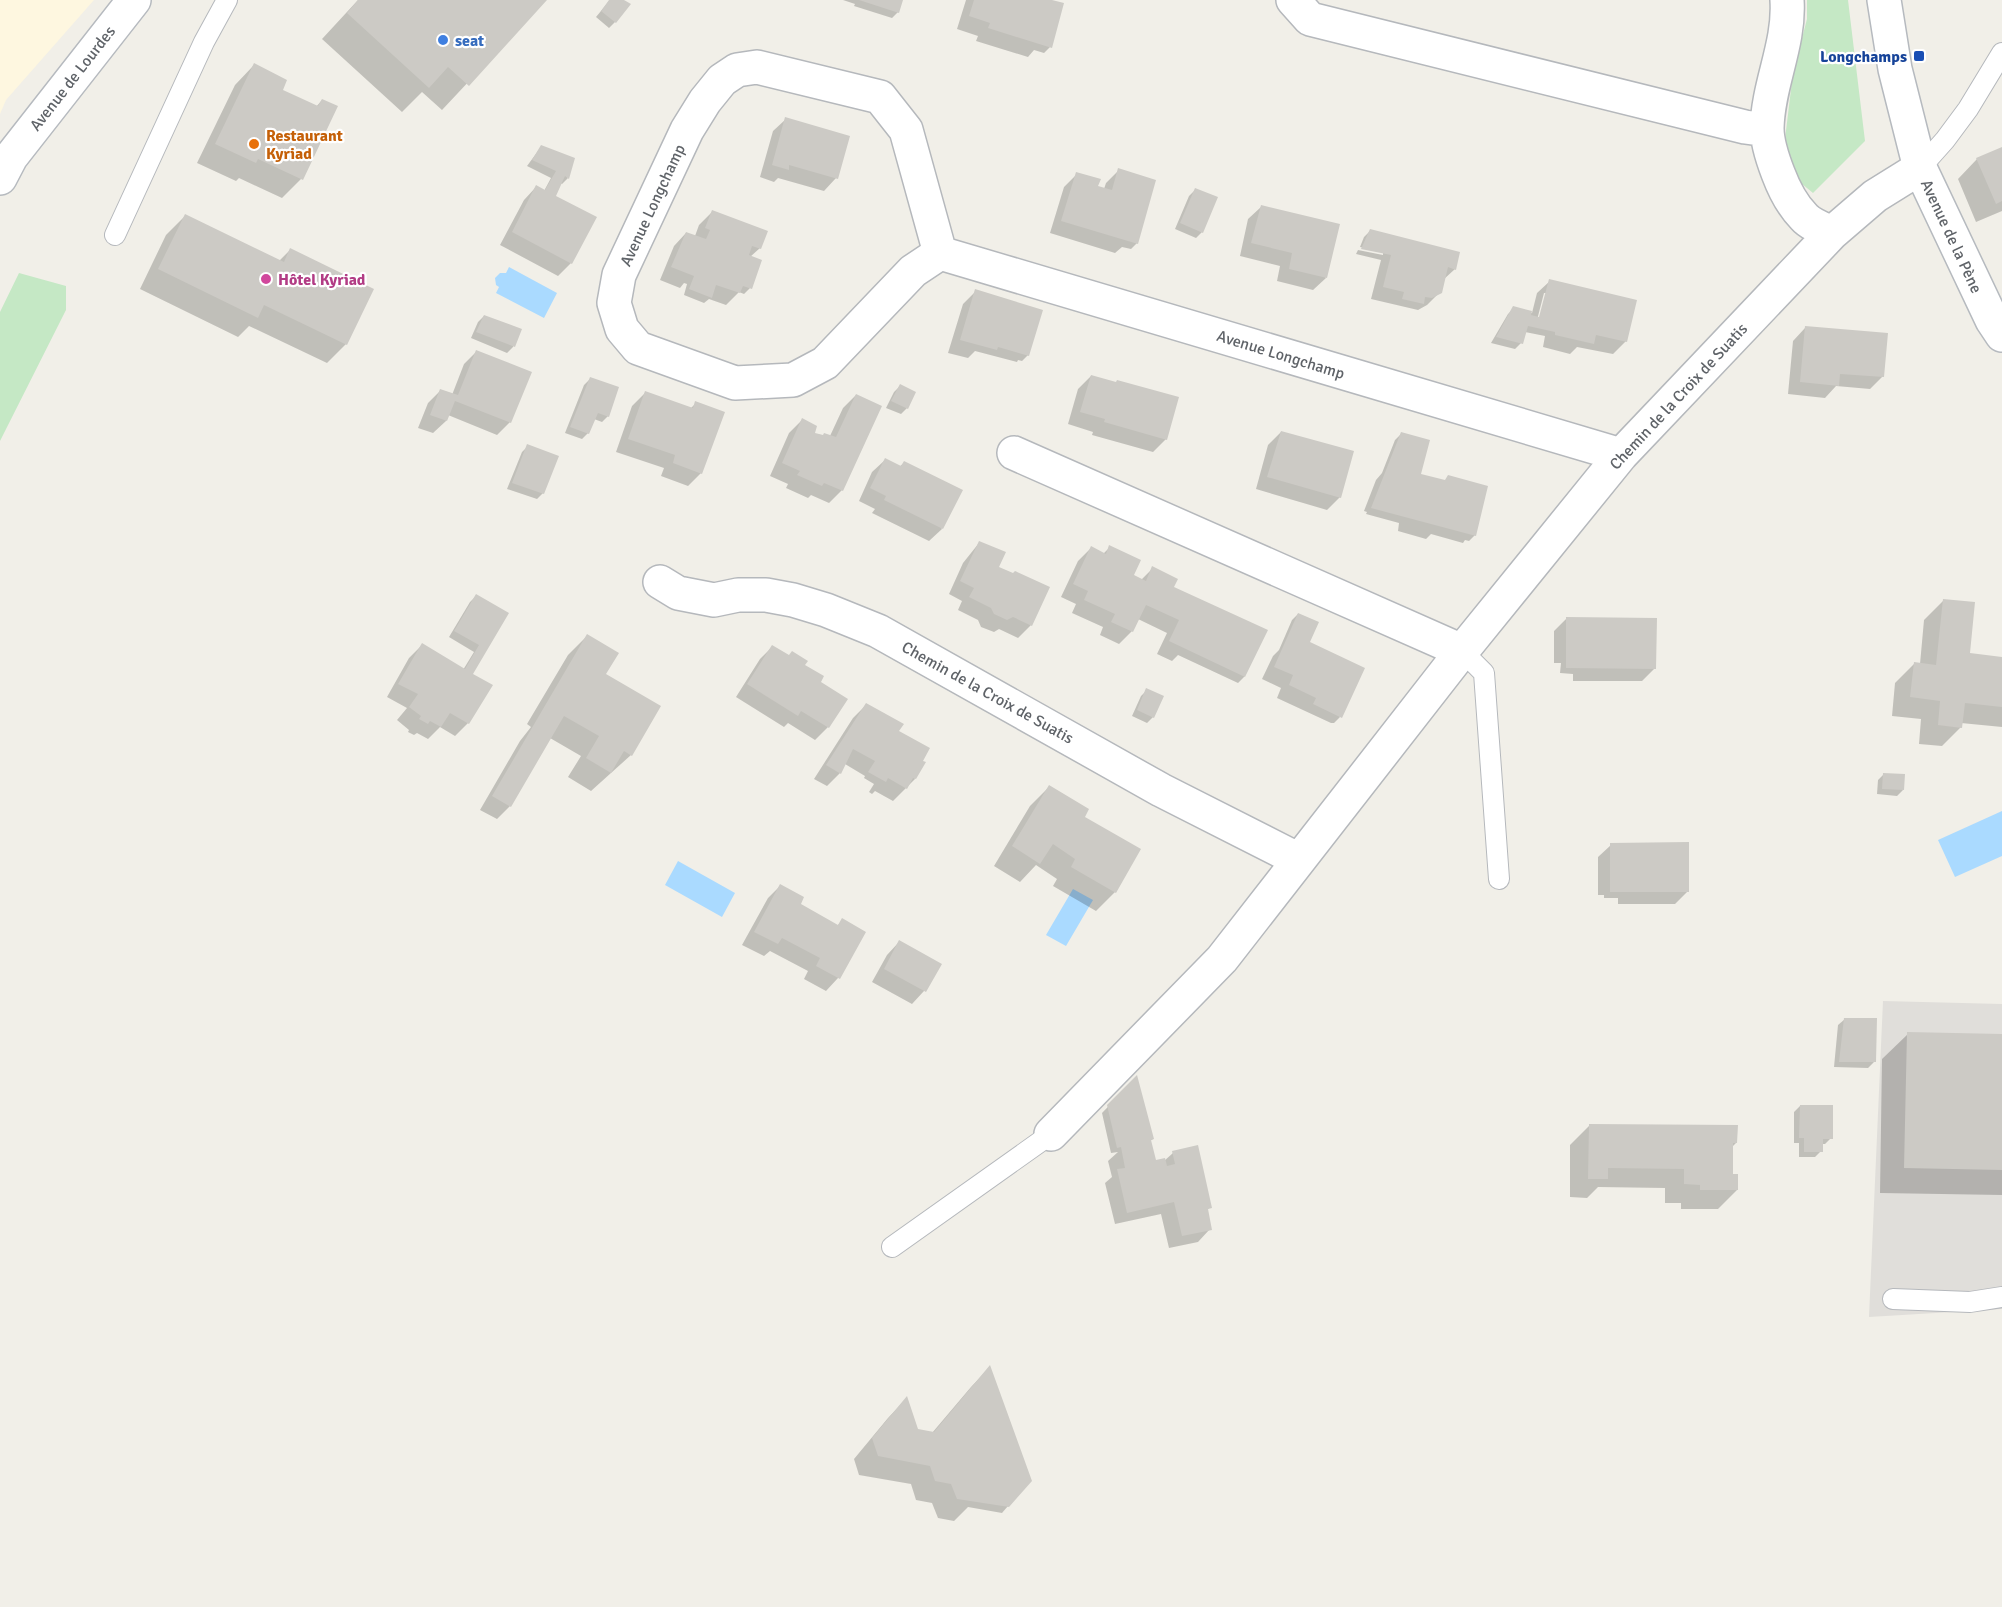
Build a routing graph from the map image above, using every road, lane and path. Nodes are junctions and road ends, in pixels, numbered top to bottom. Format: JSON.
{"nodes":[{"id":1,"x":134,"y":0,"type":"edge"},
{"id":2,"x":227,"y":0,"type":"edge"},
{"id":3,"x":1293,"y":0,"type":"edge"},
{"id":4,"x":1787,"y":0,"type":"edge"},
{"id":5,"x":1884,"y":0,"type":"edge"},
{"id":6,"x":2002,"y":53,"type":"edge"},
{"id":7,"x":1767,"y":130,"type":"junction"},
{"id":8,"x":5,"y":168,"type":"edge"},
{"id":9,"x":1920,"y":168,"type":"junction"},
{"id":10,"x":1832,"y":233,"type":"junction"},
{"id":11,"x":115,"y":235,"type":"dead end"},
{"id":12,"x":940,"y":253,"type":"junction"},
{"id":13,"x":2002,"y":335,"type":"edge"},
{"id":14,"x":1014,"y":453,"type":"dead end"},
{"id":15,"x":1621,"y":455,"type":"junction"},
{"id":16,"x":660,"y":582,"type":"dead end"},
{"id":17,"x":1462,"y":651,"type":"junction"},
{"id":18,"x":1299,"y":860,"type":"junction"},
{"id":19,"x":1499,"y":879,"type":"dead end"},
{"id":20,"x":1051,"y":1134,"type":"joint"},
{"id":21,"x":891,"y":1247,"type":"dead end"},
{"id":22,"x":2002,"y":1297,"type":"edge"},
{"id":23,"x":1893,"y":1299,"type":"dead end"}],
"edges":[{"from":1,"to":8,"type":"street","name":"Avenue de Lourdes"},
{"from":2,"to":11,"type":"lane"},
{"from":3,"to":7,"type":"street"},
{"from":4,"to":7,"type":"street"},
{"from":5,"to":9,"type":"street","name":"Avenue de la Pène"},
{"from":6,"to":9,"type":"lane","name":"Avenue de la Pène"},
{"from":7,"to":10,"type":"street"},
{"from":9,"to":10,"type":"street","name":"Chemin de la Croix de Suatis"},
{"from":9,"to":13,"type":"street","name":"Avenue de la Pène"},
{"from":10,"to":15,"type":"street","name":"Chemin de la Croix de Suatis"},
{"from":12,"to":12,"type":"street","name":"Avenue Longchamp"},
{"from":12,"to":15,"type":"street","name":"Avenue Longchamp"},
{"from":14,"to":17,"type":"street"},
{"from":15,"to":17,"type":"street","name":"Chemin de la Croix de Suatis"},
{"from":16,"to":18,"type":"street","name":"Chemin de la Croix de Suatis"},
{"from":17,"to":18,"type":"street","name":"Chemin de la Croix de Suatis"},
{"from":17,"to":19,"type":"lane"},
{"from":18,"to":20,"type":"street","name":"Chemin de la Croix de Suatis"},
{"from":20,"to":21,"type":"lane","name":"Chemin de la Croix de Suatis"},
{"from":22,"to":23,"type":"lane"}]}
